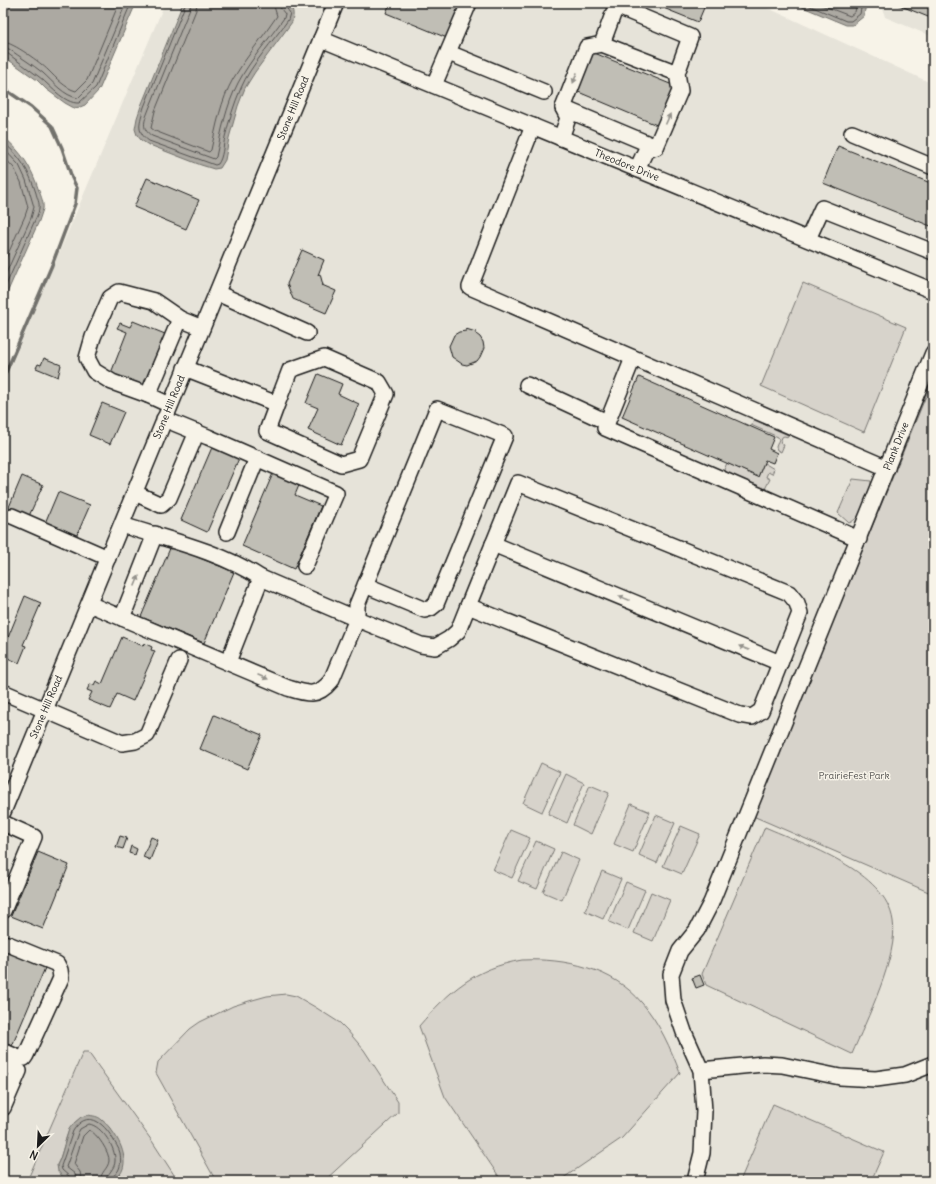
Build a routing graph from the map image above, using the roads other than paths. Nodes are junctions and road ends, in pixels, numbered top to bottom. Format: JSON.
{"nodes":[{"id":1,"x":336,"y":3,"type":"edge"},
{"id":2,"x":469,"y":3,"type":"edge"},
{"id":3,"x":321,"y":39,"type":"junction"},
{"id":4,"x":602,"y":44,"type":"junction"},
{"id":5,"x":449,"y":53,"type":"junction"},
{"id":6,"x":677,"y":73,"type":"junction"},
{"id":7,"x":434,"y":86,"type":"junction"},
{"id":8,"x":544,"y":92,"type":"dead end"},
{"id":9,"x":563,"y":108,"type":"junction"},
{"id":10,"x":533,"y":126,"type":"junction"},
{"id":11,"x":852,"y":133,"type":"dead end"},
{"id":12,"x":561,"y":138,"type":"junction"},
{"id":13,"x":656,"y":147,"type":"junction"},
{"id":14,"x":933,"y":167,"type":"edge"},
{"id":15,"x":637,"y":169,"type":"junction"},
{"id":16,"x":808,"y":239,"type":"junction"},
{"id":17,"x":933,"y":252,"type":"edge"},
{"id":18,"x":933,"y":291,"type":"edge"},
{"id":19,"x":217,"y":293,"type":"junction"},
{"id":20,"x":180,"y":319,"type":"junction"},
{"id":21,"x":202,"y":328,"type":"junction"},
{"id":22,"x":307,"y":332,"type":"dead end"},
{"id":23,"x":933,"y":353,"type":"edge"},
{"id":24,"x":634,"y":358,"type":"junction"},
{"id":25,"x":185,"y":368,"type":"junction"},
{"id":26,"x":527,"y":385,"type":"dead end"},
{"id":27,"x":148,"y":395,"type":"junction"},
{"id":28,"x":277,"y":404,"type":"junction"},
{"id":29,"x":170,"y":405,"type":"junction"},
{"id":30,"x":164,"y":419,"type":"junction"},
{"id":31,"x":607,"y":422,"type":"junction"},
{"id":32,"x":196,"y":432,"type":"junction"},
{"id":33,"x":257,"y":458,"type":"junction"},
{"id":34,"x":887,"y":468,"type":"junction"},
{"id":35,"x":135,"y":494,"type":"junction"},
{"id":36,"x":12,"y":516,"type":"dead end"},
{"id":37,"x":122,"y":525,"type":"junction"},
{"id":38,"x":227,"y":532,"type":"dead end"},
{"id":39,"x":155,"y":534,"type":"junction"},
{"id":40,"x":858,"y":539,"type":"junction"},
{"id":41,"x":493,"y":544,"type":"junction"},
{"id":42,"x":108,"y":558,"type":"junction"},
{"id":43,"x":305,"y":566,"type":"dead end"},
{"id":44,"x":261,"y":578,"type":"junction"},
{"id":45,"x":364,"y":586,"type":"junction"},
{"id":46,"x":89,"y":604,"type":"junction"},
{"id":47,"x":468,"y":606,"type":"junction"},
{"id":48,"x":122,"y":618,"type":"junction"},
{"id":49,"x":357,"y":619,"type":"junction"},
{"id":50,"x":179,"y":660,"type":"dead end"},
{"id":51,"x":228,"y":662,"type":"junction"},
{"id":52,"x":780,"y":663,"type":"junction"},
{"id":53,"x":3,"y":692,"type":"edge"},
{"id":54,"x":45,"y":710,"type":"junction"},
{"id":55,"x":3,"y":812,"type":"edge"},
{"id":56,"x":3,"y":823,"type":"edge"},
{"id":57,"x":3,"y":911,"type":"edge"},
{"id":58,"x":3,"y":944,"type":"edge"},
{"id":59,"x":3,"y":1051,"type":"edge"},
{"id":60,"x":3,"y":1064,"type":"edge"},
{"id":61,"x":933,"y":1064,"type":"edge"},
{"id":62,"x":701,"y":1070,"type":"junction"},
{"id":63,"x":3,"y":1108,"type":"edge"},
{"id":64,"x":695,"y":1181,"type":"edge"}],
"edges":[{"from":1,"to":3,"type":"street","name":"Stone Hill Road"},
{"from":2,"to":5,"type":"street"},
{"from":3,"to":7,"type":"street","name":"Theodore Drive"},
{"from":3,"to":19,"type":"street","name":"Stone Hill Road"},
{"from":4,"to":6,"type":"street"},
{"from":4,"to":6,"type":"street"},
{"from":4,"to":9,"type":"street","one_way":true},
{"from":5,"to":7,"type":"street"},
{"from":5,"to":8,"type":"street"},
{"from":13,"to":6,"type":"street","one_way":true},
{"from":7,"to":10,"type":"street","name":"Theodore Drive"},
{"from":9,"to":12,"type":"street"},
{"from":9,"to":13,"type":"street"},
{"from":10,"to":12,"type":"street","name":"Theodore Drive"},
{"from":10,"to":24,"type":"street"},
{"from":11,"to":14,"type":"street"},
{"from":12,"to":15,"type":"street","name":"Theodore Drive"},
{"from":13,"to":15,"type":"street"},
{"from":15,"to":16,"type":"street","name":"Theodore Drive"},
{"from":16,"to":17,"type":"street"},
{"from":16,"to":18,"type":"street","name":"Theodore Drive"},
{"from":19,"to":21,"type":"street","name":"Stone Hill Road"},
{"from":19,"to":22,"type":"street"},
{"from":20,"to":21,"type":"street"},
{"from":20,"to":27,"type":"street"},
{"from":20,"to":27,"type":"street"},
{"from":21,"to":25,"type":"street","name":"Stone Hill Road"},
{"from":23,"to":34,"type":"street","name":"Plank Drive"},
{"from":24,"to":31,"type":"street"},
{"from":24,"to":34,"type":"street"},
{"from":25,"to":28,"type":"street"},
{"from":25,"to":29,"type":"street","name":"Stone Hill Road"},
{"from":26,"to":31,"type":"street"},
{"from":27,"to":29,"type":"street"},
{"from":28,"to":28,"type":"street"},
{"from":29,"to":30,"type":"street","name":"Stone Hill Road"},
{"from":30,"to":32,"type":"street"},
{"from":30,"to":35,"type":"street","name":"Stone Hill Road"},
{"from":31,"to":40,"type":"street"},
{"from":32,"to":33,"type":"street"},
{"from":32,"to":35,"type":"street"},
{"from":33,"to":38,"type":"street"},
{"from":33,"to":43,"type":"street"},
{"from":34,"to":40,"type":"street","name":"Plank Drive"},
{"from":35,"to":37,"type":"street","name":"Stone Hill Road"},
{"from":36,"to":42,"type":"street"},
{"from":37,"to":39,"type":"street"},
{"from":37,"to":42,"type":"street","name":"Stone Hill Road"},
{"from":39,"to":44,"type":"street"},
{"from":48,"to":39,"type":"street","one_way":true},
{"from":40,"to":62,"type":"street","name":"Plank Drive"},
{"from":41,"to":47,"type":"street"},
{"from":52,"to":41,"type":"street","one_way":true},
{"from":41,"to":52,"type":"street"},
{"from":42,"to":46,"type":"street","name":"Stone Hill Road"},
{"from":44,"to":49,"type":"street"},
{"from":44,"to":51,"type":"street"},
{"from":45,"to":45,"type":"street"},
{"from":45,"to":49,"type":"street"},
{"from":46,"to":48,"type":"street"},
{"from":46,"to":54,"type":"street","name":"Stone Hill Road"},
{"from":47,"to":49,"type":"street"},
{"from":47,"to":52,"type":"street"},
{"from":48,"to":51,"type":"street"},
{"from":51,"to":49,"type":"street","one_way":true},
{"from":50,"to":54,"type":"street"},
{"from":53,"to":54,"type":"street"},
{"from":54,"to":55,"type":"street","name":"Stone Hill Road"},
{"from":56,"to":57,"type":"street"},
{"from":58,"to":59,"type":"street"},
{"from":60,"to":63,"type":"street"},
{"from":61,"to":62,"type":"street"},
{"from":62,"to":64,"type":"street","name":"Plank Drive"}]}
